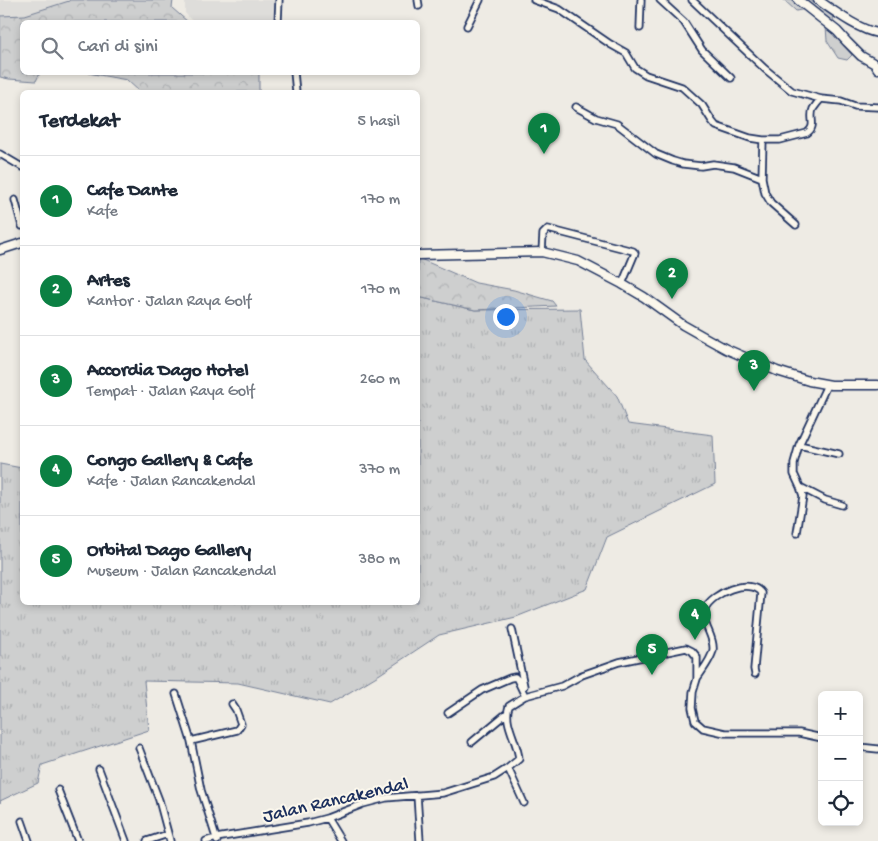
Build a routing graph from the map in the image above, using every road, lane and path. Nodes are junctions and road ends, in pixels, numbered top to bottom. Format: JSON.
{"nodes":[{"id":1,"x":279,"y":0,"type":"edge"},
{"id":2,"x":480,"y":0,"type":"edge"},
{"id":3,"x":534,"y":0,"type":"edge"},
{"id":4,"x":641,"y":0,"type":"edge"},
{"id":5,"x":660,"y":0,"type":"edge"},
{"id":6,"x":692,"y":0,"type":"edge"},
{"id":7,"x":798,"y":0,"type":"edge"},
{"id":8,"x":818,"y":0,"type":"edge"},
{"id":9,"x":278,"y":20,"type":"edge"},
{"id":10,"x":466,"y":26,"type":"dead end"},
{"id":11,"x":640,"y":28,"type":"dead end"},
{"id":12,"x":878,"y":33,"type":"edge"},
{"id":13,"x":878,"y":69,"type":"edge"},
{"id":14,"x":294,"y":75,"type":"edge"},
{"id":15,"x":731,"y":78,"type":"dead end"},
{"id":16,"x":296,"y":90,"type":"edge"},
{"id":17,"x":821,"y":99,"type":"junction"},
{"id":18,"x":576,"y":107,"type":"dead end"},
{"id":19,"x":878,"y":107,"type":"edge"},
{"id":20,"x":763,"y":140,"type":"junction"},
{"id":21,"x":0,"y":154,"type":"edge"},
{"id":22,"x":20,"y":166,"type":"edge"},
{"id":23,"x":762,"y":178,"type":"junction"},
{"id":24,"x":15,"y":200,"type":"dead end"},
{"id":25,"x":20,"y":219,"type":"edge"},
{"id":26,"x":796,"y":225,"type":"dead end"},
{"id":27,"x":20,"y":244,"type":"edge"},
{"id":28,"x":0,"y":250,"type":"edge"},
{"id":29,"x":542,"y":252,"type":"junction"},
{"id":30,"x":420,"y":255,"type":"edge"},
{"id":31,"x":622,"y":284,"type":"junction"},
{"id":32,"x":826,"y":385,"type":"junction"},
{"id":33,"x":878,"y":385,"type":"edge"},
{"id":34,"x":800,"y":445,"type":"junction"},
{"id":35,"x":839,"y":454,"type":"dead end"},
{"id":36,"x":800,"y":487,"type":"junction"},
{"id":37,"x":842,"y":504,"type":"dead end"},
{"id":38,"x":796,"y":533,"type":"dead end"},
{"id":39,"x":512,"y":629,"type":"dead end"},
{"id":40,"x":755,"y":674,"type":"dead end"},
{"id":41,"x":697,"y":679,"type":"junction"},
{"id":42,"x":176,"y":694,"type":"dead end"},
{"id":43,"x":527,"y":695,"type":"junction"},
{"id":44,"x":232,"y":704,"type":"dead end"},
{"id":45,"x":507,"y":712,"type":"junction"},
{"id":46,"x":448,"y":713,"type":"dead end"},
{"id":47,"x":818,"y":737,"type":"edge"},
{"id":48,"x":191,"y":741,"type":"junction"},
{"id":49,"x":472,"y":742,"type":"dead end"},
{"id":50,"x":863,"y":747,"type":"edge"},
{"id":51,"x":139,"y":748,"type":"dead end"},
{"id":52,"x":878,"y":749,"type":"edge"},
{"id":53,"x":508,"y":768,"type":"junction"},
{"id":54,"x":99,"y":769,"type":"dead end"},
{"id":55,"x":58,"y":790,"type":"dead end"},
{"id":56,"x":417,"y":795,"type":"junction"},
{"id":57,"x":524,"y":803,"type":"dead end"},
{"id":58,"x":327,"y":818,"type":"junction"},
{"id":59,"x":22,"y":821,"type":"dead end"},
{"id":60,"x":169,"y":838,"type":"edge"},
{"id":61,"x":216,"y":839,"type":"edge"},
{"id":62,"x":29,"y":841,"type":"edge"},
{"id":63,"x":78,"y":841,"type":"edge"},
{"id":64,"x":126,"y":841,"type":"edge"},
{"id":65,"x":147,"y":841,"type":"edge"},
{"id":66,"x":206,"y":841,"type":"edge"},
{"id":67,"x":341,"y":841,"type":"edge"},
{"id":68,"x":420,"y":841,"type":"edge"}],
"edges":[{"from":1,"to":9,"type":"street"},
{"from":2,"to":10,"type":"street"},
{"from":3,"to":20,"type":"street"},
{"from":4,"to":11,"type":"street"},
{"from":5,"to":15,"type":"street"},
{"from":6,"to":17,"type":"street"},
{"from":7,"to":13,"type":"street"},
{"from":8,"to":12,"type":"street"},
{"from":14,"to":16,"type":"street"},
{"from":17,"to":19,"type":"street"},
{"from":17,"to":20,"type":"street"},
{"from":18,"to":23,"type":"street"},
{"from":20,"to":23,"type":"street"},
{"from":21,"to":22,"type":"street"},
{"from":23,"to":26,"type":"street"},
{"from":24,"to":25,"type":"street"},
{"from":27,"to":28,"type":"street"},
{"from":29,"to":30,"type":"street"},
{"from":29,"to":31,"type":"street"},
{"from":29,"to":31,"type":"street"},
{"from":31,"to":32,"type":"street"},
{"from":32,"to":33,"type":"street"},
{"from":32,"to":34,"type":"street"},
{"from":34,"to":35,"type":"street"},
{"from":34,"to":36,"type":"street"},
{"from":36,"to":37,"type":"street"},
{"from":36,"to":38,"type":"street"},
{"from":39,"to":43,"type":"street"},
{"from":40,"to":41,"type":"street"},
{"from":41,"to":43,"type":"street"},
{"from":41,"to":47,"type":"street"},
{"from":42,"to":48,"type":"street"},
{"from":43,"to":45,"type":"street"},
{"from":43,"to":46,"type":"street"},
{"from":44,"to":48,"type":"street"},
{"from":45,"to":49,"type":"street"},
{"from":45,"to":53,"type":"street"},
{"from":48,"to":61,"type":"street"},
{"from":50,"to":52,"type":"street"},
{"from":51,"to":60,"type":"street"},
{"from":53,"to":56,"type":"street","name":"Jalan Rancakendal"},
{"from":53,"to":57,"type":"street"},
{"from":54,"to":64,"type":"street"},
{"from":55,"to":63,"type":"street"},
{"from":56,"to":58,"type":"street","name":"Jalan Rancakendal"},
{"from":56,"to":68,"type":"street"},
{"from":58,"to":61,"type":"street","name":"Jalan Rancakendal"},
{"from":58,"to":67,"type":"street"},
{"from":59,"to":62,"type":"street"},
{"from":60,"to":65,"type":"street"},
{"from":61,"to":66,"type":"street","name":"Jalan Rancakendal"}]}
